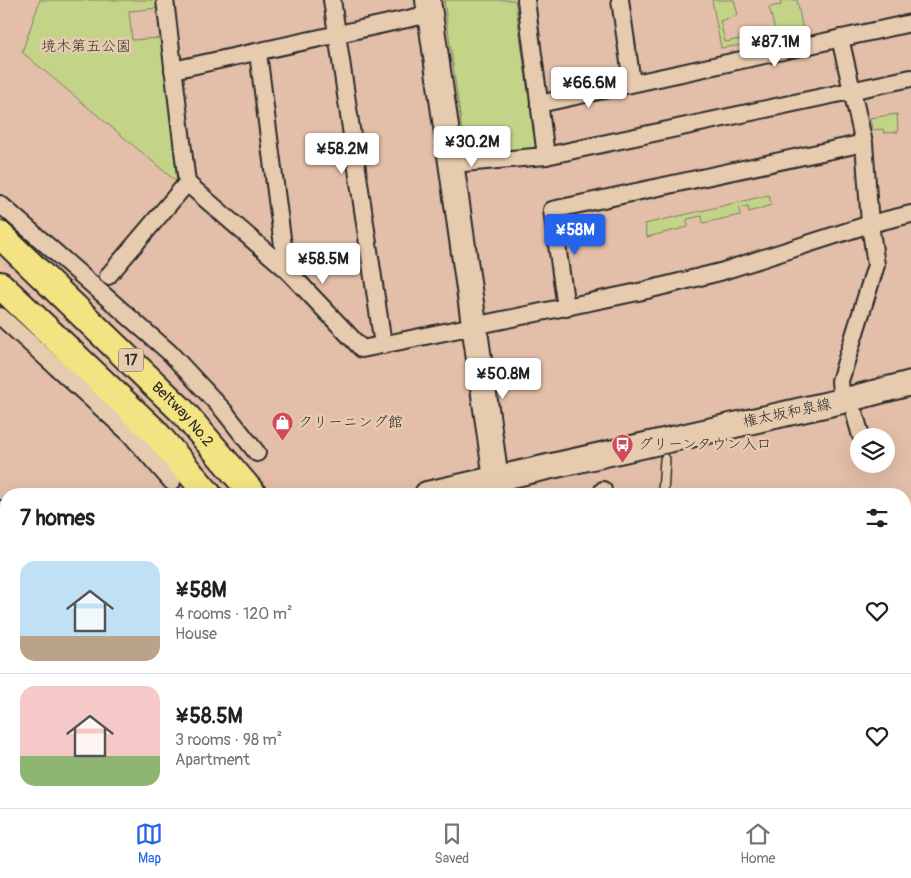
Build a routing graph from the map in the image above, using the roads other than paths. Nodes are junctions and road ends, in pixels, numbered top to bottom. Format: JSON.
{"nodes":[{"id":1,"x":165,"y":0,"type":"edge"},
{"id":2,"x":332,"y":0,"type":"edge"},
{"id":3,"x":526,"y":0,"type":"edge"},
{"id":4,"x":620,"y":0,"type":"edge"},
{"id":5,"x":429,"y":7,"type":"edge"},
{"id":6,"x":911,"y":23,"type":"edge"},
{"id":7,"x":337,"y":33,"type":"junction"},
{"id":8,"x":840,"y":38,"type":"junction"},
{"id":9,"x":258,"y":53,"type":"junction"},
{"id":10,"x":173,"y":70,"type":"junction"},
{"id":11,"x":911,"y":78,"type":"edge"},
{"id":12,"x":632,"y":83,"type":"junction"},
{"id":13,"x":852,"y":91,"type":"junction"},
{"id":14,"x":539,"y":104,"type":"junction"},
{"id":15,"x":864,"y":143,"type":"junction"},
{"id":16,"x":546,"y":156,"type":"junction"},
{"id":17,"x":452,"y":164,"type":"junction"},
{"id":18,"x":187,"y":183,"type":"junction"},
{"id":19,"x":0,"y":204,"type":"edge"},
{"id":20,"x":911,"y":214,"type":"edge"},
{"id":21,"x":870,"y":224,"type":"junction"},
{"id":22,"x":0,"y":235,"type":"edge"},
{"id":23,"x":286,"y":269,"type":"junction"},
{"id":24,"x":108,"y":276,"type":"dead end"},
{"id":25,"x":0,"y":285,"type":"edge"},
{"id":26,"x":566,"y":308,"type":"junction"},
{"id":27,"x":0,"y":316,"type":"edge"},
{"id":28,"x":473,"y":327,"type":"junction"},
{"id":29,"x":382,"y":345,"type":"junction"},
{"id":30,"x":911,"y":383,"type":"edge"},
{"id":31,"x":849,"y":408,"type":"junction"},
{"id":32,"x":858,"y":428,"type":"edge"},
{"id":33,"x":257,"y":453,"type":"dead end"},
{"id":34,"x":665,"y":459,"type":"dead end"},
{"id":35,"x":496,"y":479,"type":"junction"},
{"id":36,"x":172,"y":482,"type":"dead end"},
{"id":37,"x":203,"y":488,"type":"edge"},
{"id":38,"x":247,"y":488,"type":"edge"},
{"id":39,"x":455,"y":488,"type":"edge"},
{"id":40,"x":663,"y":488,"type":"edge"}],
"edges":[{"from":1,"to":10,"type":"street"},
{"from":2,"to":7,"type":"street"},
{"from":3,"to":14,"type":"street"},
{"from":4,"to":12,"type":"street"},
{"from":5,"to":7,"type":"street"},
{"from":5,"to":17,"type":"street"},
{"from":6,"to":8,"type":"street"},
{"from":7,"to":9,"type":"street"},
{"from":7,"to":29,"type":"street"},
{"from":8,"to":12,"type":"street"},
{"from":8,"to":13,"type":"street"},
{"from":9,"to":10,"type":"street"},
{"from":9,"to":23,"type":"street"},
{"from":10,"to":18,"type":"street"},
{"from":11,"to":13,"type":"street"},
{"from":12,"to":14,"type":"street"},
{"from":13,"to":15,"type":"street"},
{"from":13,"to":16,"type":"street"},
{"from":14,"to":16,"type":"street"},
{"from":15,"to":21,"type":"street"},
{"from":15,"to":26,"type":"street"},
{"from":16,"to":17,"type":"street"},
{"from":17,"to":28,"type":"street"},
{"from":18,"to":23,"type":"street"},
{"from":18,"to":24,"type":"street"},
{"from":19,"to":33,"type":"street"},
{"from":20,"to":21,"type":"street"},
{"from":21,"to":26,"type":"street"},
{"from":21,"to":31,"type":"street"},
{"from":22,"to":38,"type":"main road","name":"Beltway No.2","number":"17"},
{"from":23,"to":29,"type":"street"},
{"from":25,"to":37,"type":"main road","number":"17"},
{"from":26,"to":28,"type":"street"},
{"from":27,"to":36,"type":"street"},
{"from":28,"to":29,"type":"street"},
{"from":28,"to":35,"type":"street"},
{"from":30,"to":31,"type":"street","name":"権太坂和泉線"},
{"from":31,"to":32,"type":"street"},
{"from":31,"to":35,"type":"street","name":"権太坂和泉線"},
{"from":34,"to":40,"type":"lane"},
{"from":35,"to":39,"type":"street","name":"権太坂和泉線"}]}
